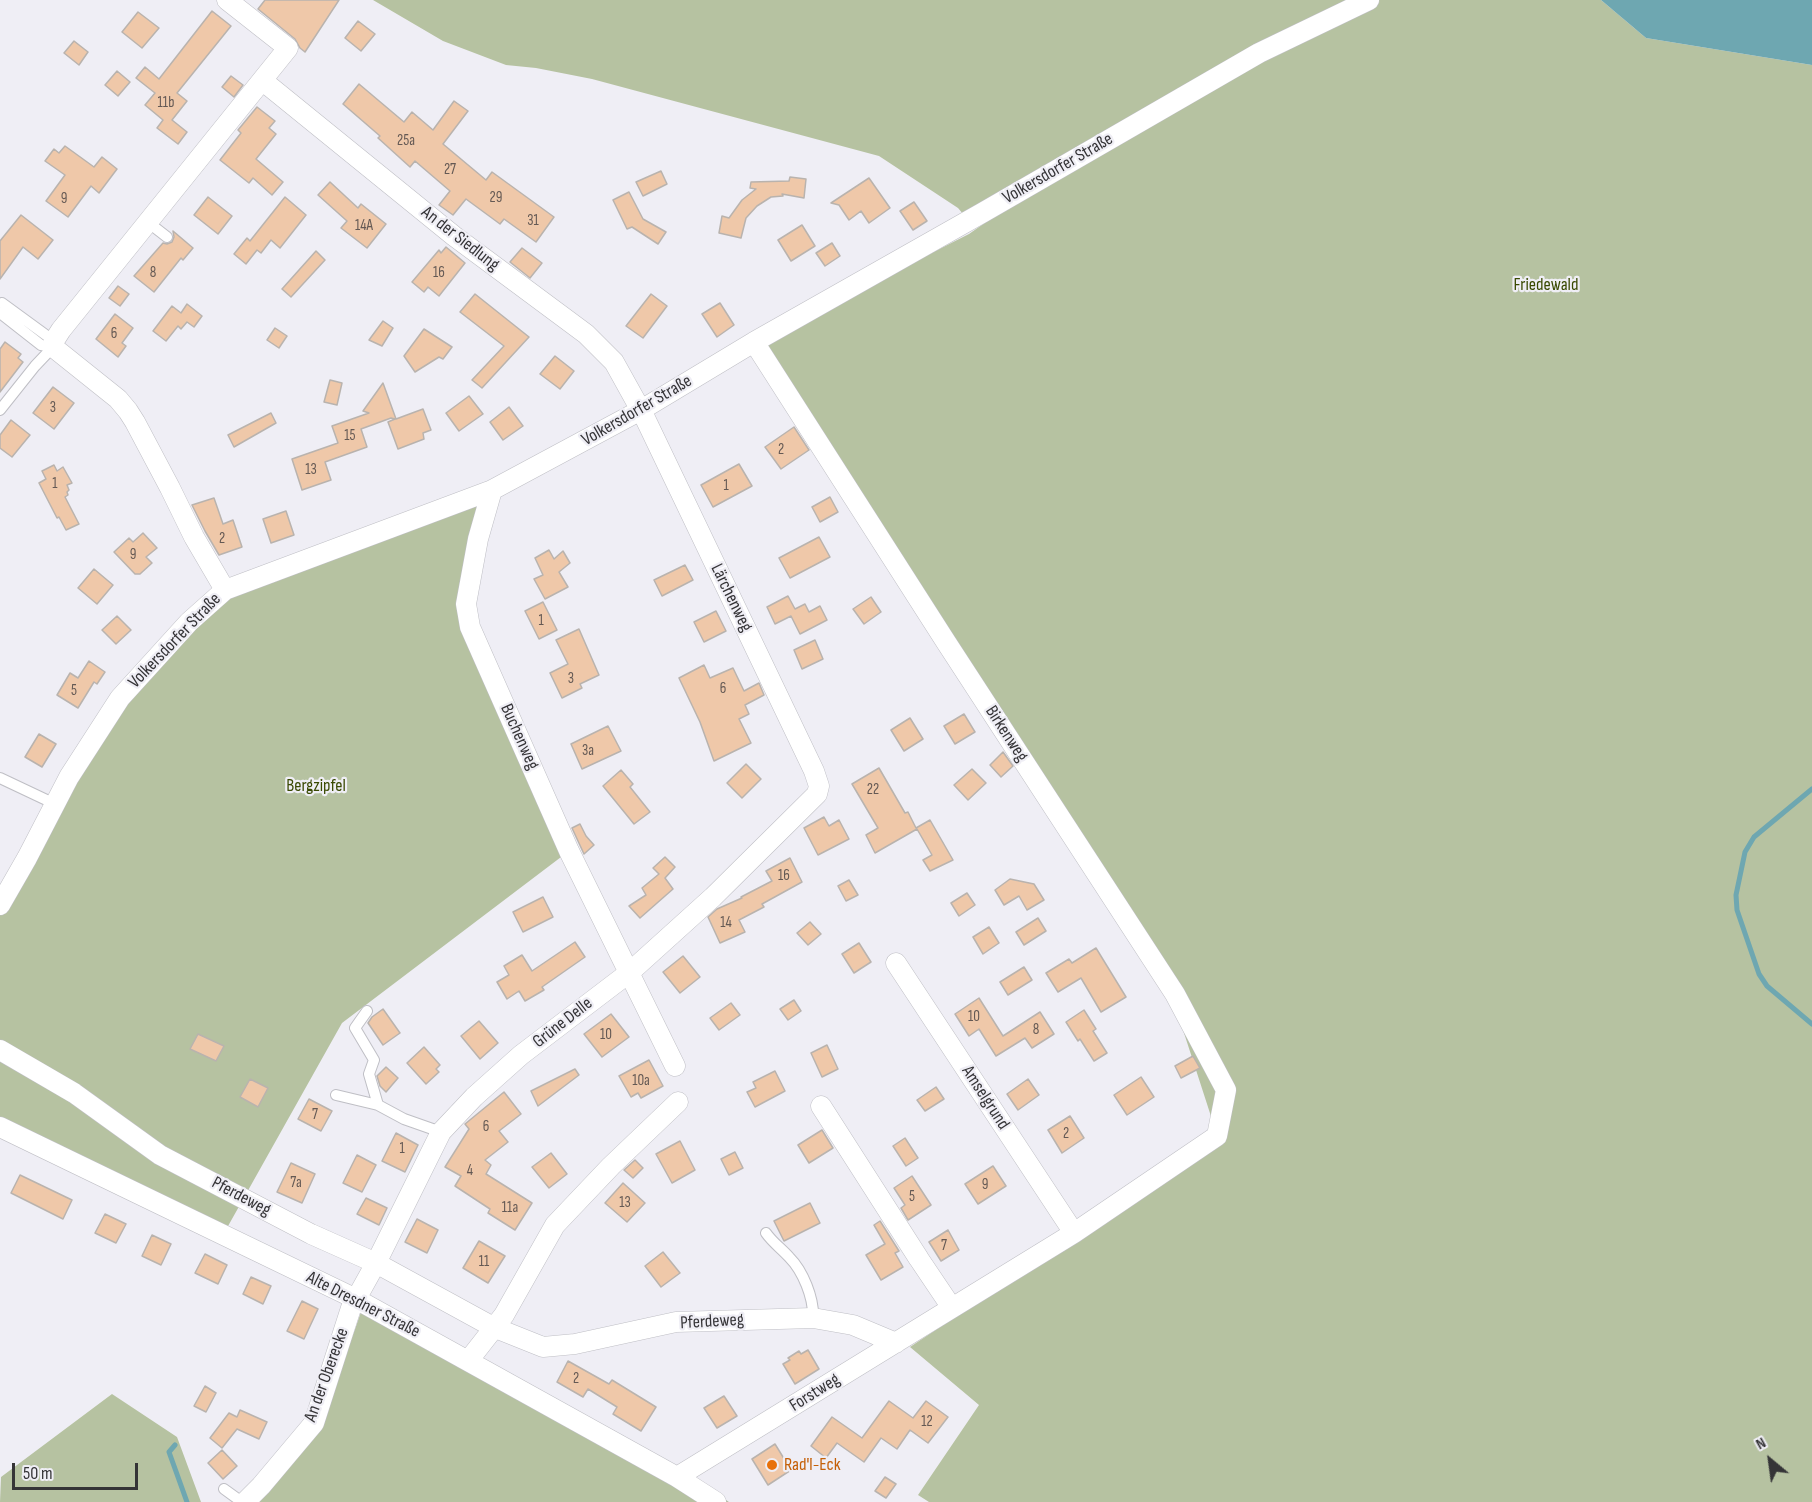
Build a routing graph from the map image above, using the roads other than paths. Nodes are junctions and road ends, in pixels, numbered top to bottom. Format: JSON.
{"nodes":[{"id":1,"x":227,"y":0,"type":"edge"},
{"id":2,"x":1369,"y":0,"type":"edge"},
{"id":3,"x":263,"y":81,"type":"junction"},
{"id":4,"x":149,"y":223,"type":"junction"},
{"id":5,"x":167,"y":237,"type":"dead end"},
{"id":6,"x":1,"y":308,"type":"edge"},
{"id":7,"x":754,"y":342,"type":"junction"},
{"id":8,"x":54,"y":344,"type":"junction"},
{"id":9,"x":641,"y":410,"type":"junction"},
{"id":10,"x":0,"y":411,"type":"edge"},
{"id":11,"x":492,"y":490,"type":"junction"},
{"id":12,"x":225,"y":590,"type":"junction"},
{"id":13,"x":0,"y":778,"type":"edge"},
{"id":14,"x":819,"y":786,"type":"joint"},
{"id":15,"x":55,"y":804,"type":"junction"},
{"id":16,"x":0,"y":905,"type":"edge"},
{"id":17,"x":896,"y":963,"type":"dead end"},
{"id":18,"x":630,"y":972,"type":"junction"},
{"id":19,"x":367,"y":1011,"type":"dead end"},
{"id":20,"x":0,"y":1050,"type":"edge"},
{"id":21,"x":675,"y":1065,"type":"dead end"},
{"id":22,"x":336,"y":1095,"type":"dead end"},
{"id":23,"x":678,"y":1102,"type":"dead end"},
{"id":24,"x":378,"y":1106,"type":"junction"},
{"id":25,"x":821,"y":1106,"type":"dead end"},
{"id":26,"x":0,"y":1128,"type":"edge"},
{"id":27,"x":441,"y":1132,"type":"junction"},
{"id":28,"x":1217,"y":1136,"type":"joint"},
{"id":29,"x":766,"y":1233,"type":"dead end"},
{"id":30,"x":1074,"y":1233,"type":"junction"},
{"id":31,"x":376,"y":1263,"type":"junction"},
{"id":32,"x":356,"y":1299,"type":"junction"},
{"id":33,"x":952,"y":1308,"type":"junction"},
{"id":34,"x":813,"y":1318,"type":"junction"},
{"id":35,"x":493,"y":1327,"type":"junction"},
{"id":36,"x":896,"y":1343,"type":"junction"},
{"id":37,"x":468,"y":1361,"type":"junction"},
{"id":38,"x":677,"y":1477,"type":"junction"},
{"id":39,"x":224,"y":1489,"type":"dead end"},
{"id":40,"x":243,"y":1502,"type":"edge"},
{"id":41,"x":716,"y":1502,"type":"edge"}],
"edges":[{"from":1,"to":3,"type":"street"},
{"from":2,"to":7,"type":"street","name":"Volkersdorfer Straße"},
{"from":3,"to":4,"type":"street"},
{"from":3,"to":9,"type":"street","name":"An der Siedlung"},
{"from":4,"to":5,"type":"lane"},
{"from":4,"to":8,"type":"street"},
{"from":6,"to":8,"type":"lane"},
{"from":7,"to":9,"type":"street","name":"Volkersdorfer Straße"},
{"from":7,"to":28,"type":"street","name":"Birkenweg"},
{"from":8,"to":10,"type":"lane"},
{"from":8,"to":12,"type":"street"},
{"from":9,"to":11,"type":"street","name":"Volkersdorfer Straße"},
{"from":9,"to":14,"type":"street","name":"Lärchenweg"},
{"from":11,"to":12,"type":"street","name":"Volkersdorfer Straße"},
{"from":11,"to":18,"type":"street","name":"Buchenweg"},
{"from":12,"to":15,"type":"street","name":"Volkersdorfer Straße"},
{"from":13,"to":15,"type":"lane"},
{"from":14,"to":18,"type":"street","name":"Grüne Delle"},
{"from":15,"to":16,"type":"street","name":"Volkersdorfer Straße"},
{"from":17,"to":30,"type":"street","name":"Amselgrund"},
{"from":18,"to":21,"type":"street","name":"Buchenweg"},
{"from":18,"to":27,"type":"street","name":"Grüne Delle"},
{"from":19,"to":24,"type":"lane"},
{"from":20,"to":31,"type":"street","name":"Pferdeweg"},
{"from":22,"to":24,"type":"lane"},
{"from":23,"to":35,"type":"street"},
{"from":24,"to":27,"type":"lane"},
{"from":25,"to":33,"type":"street"},
{"from":26,"to":32,"type":"street","name":"Alte Dresdner Straße"},
{"from":27,"to":31,"type":"street","name":"Grüne Delle"},
{"from":28,"to":30,"type":"street","name":"Forstweg"},
{"from":29,"to":34,"type":"lane"},
{"from":30,"to":33,"type":"street","name":"Forstweg"},
{"from":31,"to":32,"type":"street","name":"Grüne Delle"},
{"from":31,"to":35,"type":"street","name":"Pferdeweg"},
{"from":32,"to":37,"type":"street","name":"Alte Dresdner Straße"},
{"from":32,"to":40,"type":"street","name":"An der Oberecke"},
{"from":33,"to":36,"type":"street","name":"Forstweg"},
{"from":34,"to":35,"type":"street","name":"Pferdeweg"},
{"from":34,"to":36,"type":"street","name":"Pferdeweg"},
{"from":35,"to":37,"type":"street"},
{"from":36,"to":38,"type":"street","name":"Forstweg"},
{"from":37,"to":38,"type":"street","name":"Alte Dresdner Straße"},
{"from":38,"to":41,"type":"street","name":"Alte Dresdner Straße"},
{"from":39,"to":40,"type":"lane"}]}
